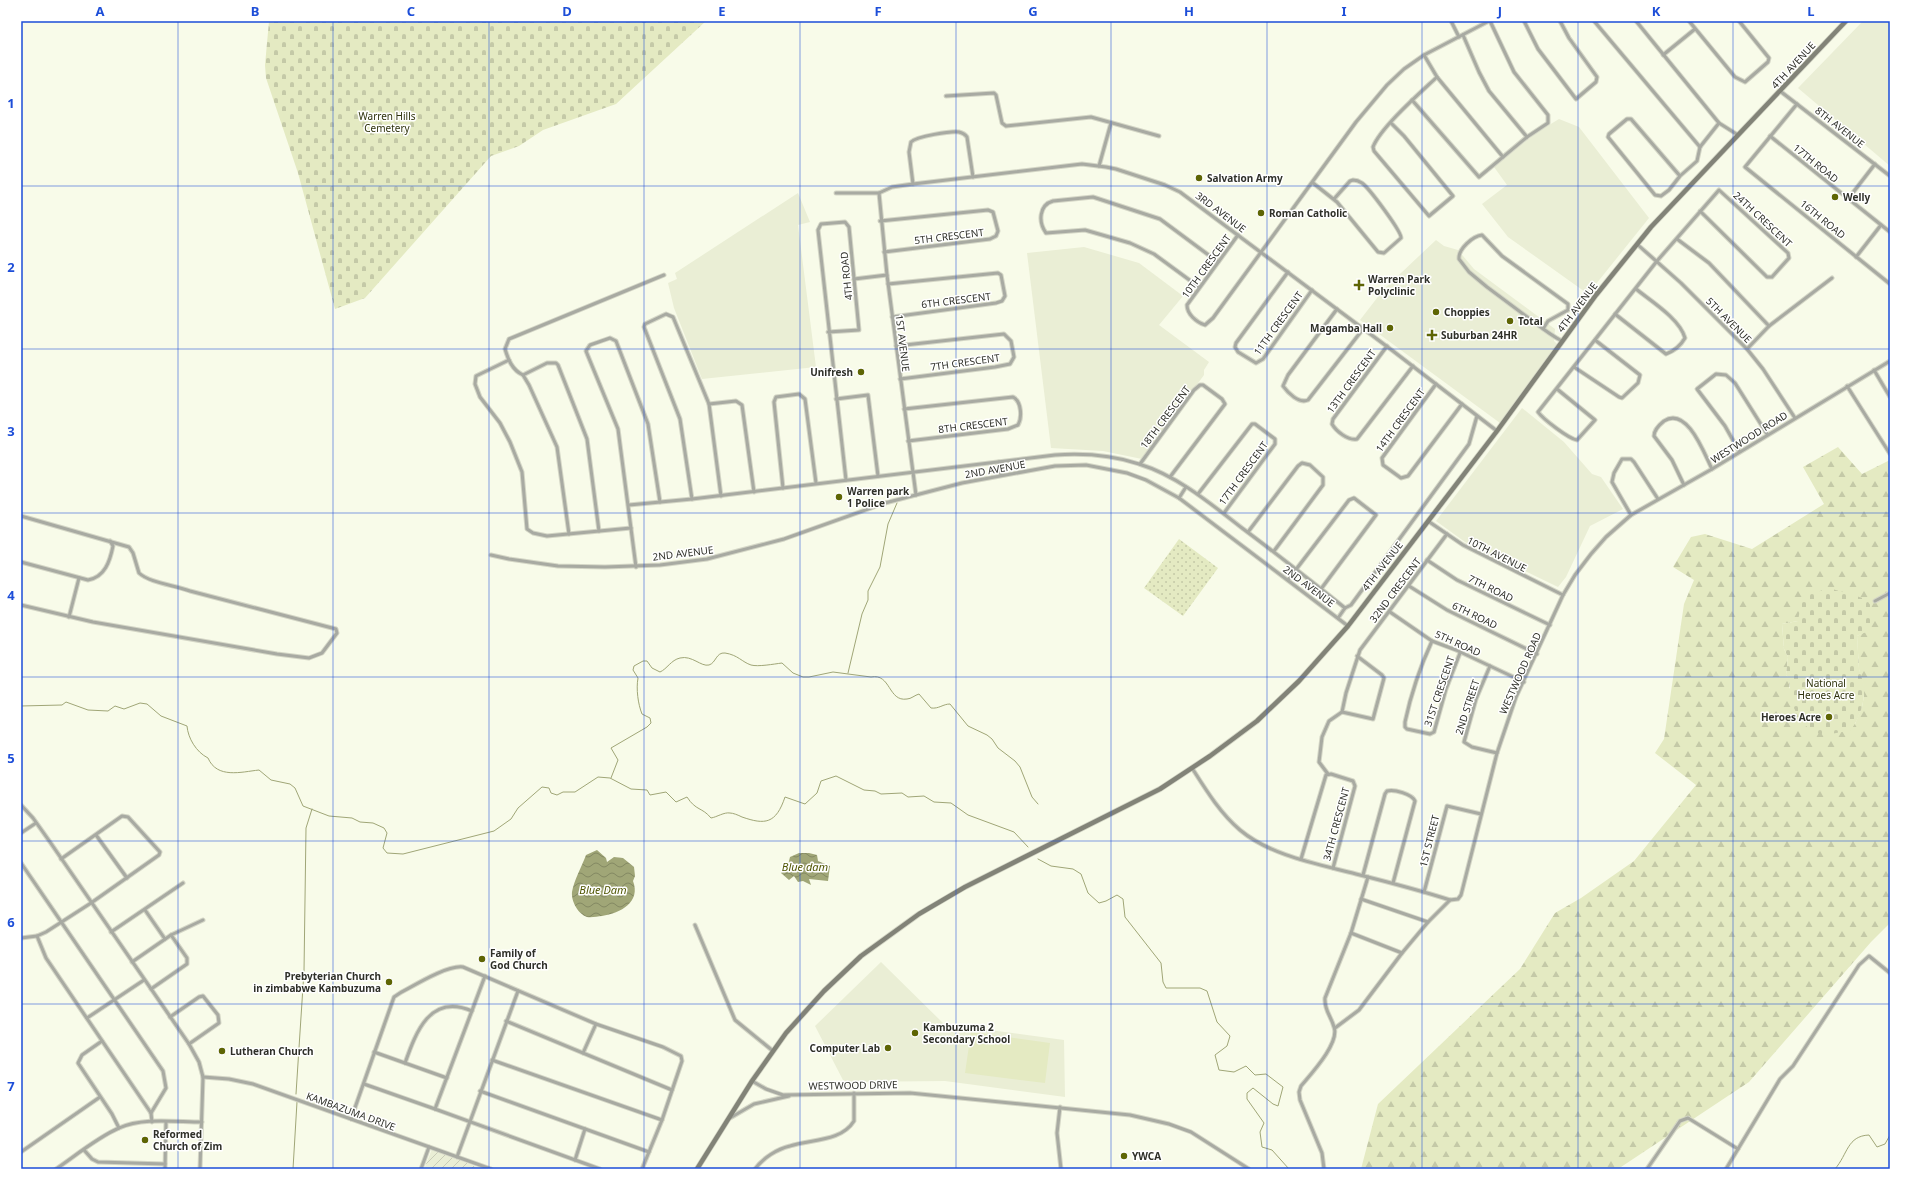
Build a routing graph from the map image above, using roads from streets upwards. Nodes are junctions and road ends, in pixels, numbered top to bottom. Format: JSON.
{"nodes":[{"id":1,"x":1451,"y":21,"type":"edge"},
{"id":2,"x":1489,"y":21,"type":"edge"},
{"id":3,"x":1524,"y":21,"type":"edge"},
{"id":4,"x":1560,"y":21,"type":"edge"},
{"id":5,"x":1594,"y":21,"type":"edge"},
{"id":6,"x":1636,"y":21,"type":"edge"},
{"id":7,"x":1689,"y":21,"type":"edge"},
{"id":8,"x":1739,"y":21,"type":"edge"},
{"id":9,"x":1846,"y":21,"type":"edge"},
{"id":10,"x":1695,"y":29,"type":"junction"},
{"id":11,"x":1463,"y":34,"type":"junction"},
{"id":12,"x":1459,"y":37,"type":"junction"},
{"id":13,"x":1424,"y":55,"type":"junction"},
{"id":14,"x":1663,"y":55,"type":"junction"},
{"id":15,"x":1437,"y":78,"type":"junction"},
{"id":16,"x":1780,"y":91,"type":"junction"},
{"id":17,"x":946,"y":96,"type":"dead end"},
{"id":18,"x":1412,"y":100,"type":"junction"},
{"id":19,"x":1797,"y":104,"type":"junction"},
{"id":20,"x":1111,"y":123,"type":"junction"},
{"id":21,"x":1391,"y":123,"type":"junction"},
{"id":22,"x":1719,"y":123,"type":"junction"},
{"id":23,"x":1738,"y":135,"type":"junction"},
{"id":24,"x":1159,"y":136,"type":"dead end"},
{"id":25,"x":1770,"y":136,"type":"junction"},
{"id":26,"x":1527,"y":137,"type":"junction"},
{"id":27,"x":1700,"y":147,"type":"junction"},
{"id":28,"x":1503,"y":157,"type":"junction"},
{"id":29,"x":1875,"y":164,"type":"junction"},
{"id":30,"x":1099,"y":166,"type":"junction"},
{"id":31,"x":1680,"y":176,"type":"junction"},
{"id":32,"x":1890,"y":176,"type":"edge"},
{"id":33,"x":973,"y":177,"type":"junction"},
{"id":34,"x":1313,"y":183,"type":"junction"},
{"id":35,"x":913,"y":184,"type":"junction"},
{"id":36,"x":879,"y":193,"type":"junction"},
{"id":37,"x":836,"y":194,"type":"dead end"},
{"id":38,"x":1334,"y":199,"type":"junction"},
{"id":39,"x":1848,"y":199,"type":"junction"},
{"id":40,"x":1700,"y":211,"type":"junction"},
{"id":41,"x":880,"y":221,"type":"junction"},
{"id":42,"x":1880,"y":225,"type":"junction"},
{"id":43,"x":1890,"y":232,"type":"edge"},
{"id":44,"x":1238,"y":235,"type":"junction"},
{"id":45,"x":1677,"y":239,"type":"junction"},
{"id":46,"x":1638,"y":245,"type":"junction"},
{"id":47,"x":884,"y":252,"type":"junction"},
{"id":48,"x":1262,"y":252,"type":"junction"},
{"id":49,"x":1856,"y":257,"type":"junction"},
{"id":50,"x":1218,"y":262,"type":"junction"},
{"id":51,"x":1657,"y":262,"type":"junction"},
{"id":52,"x":1288,"y":272,"type":"junction"},
{"id":53,"x":664,"y":275,"type":"dead end"},
{"id":54,"x":887,"y":275,"type":"junction"},
{"id":55,"x":1832,"y":278,"type":"dead end"},
{"id":56,"x":854,"y":279,"type":"junction"},
{"id":57,"x":888,"y":284,"type":"junction"},
{"id":58,"x":1890,"y":284,"type":"edge"},
{"id":59,"x":1199,"y":287,"type":"junction"},
{"id":60,"x":1636,"y":289,"type":"junction"},
{"id":61,"x":1312,"y":290,"type":"junction"},
{"id":62,"x":1337,"y":309,"type":"junction"},
{"id":63,"x":1615,"y":314,"type":"junction"},
{"id":64,"x":892,"y":317,"type":"junction"},
{"id":65,"x":1770,"y":326,"type":"junction"},
{"id":66,"x":1363,"y":329,"type":"junction"},
{"id":67,"x":1543,"y":329,"type":"junction"},
{"id":68,"x":828,"y":332,"type":"junction"},
{"id":69,"x":1594,"y":340,"type":"junction"},
{"id":70,"x":1562,"y":341,"type":"junction"},
{"id":71,"x":896,"y":346,"type":"junction"},
{"id":72,"x":1387,"y":346,"type":"junction"},
{"id":73,"x":1747,"y":349,"type":"junction"},
{"id":74,"x":509,"y":360,"type":"junction"},
{"id":75,"x":1890,"y":361,"type":"edge"},
{"id":76,"x":1413,"y":366,"type":"junction"},
{"id":77,"x":1574,"y":367,"type":"junction"},
{"id":78,"x":1874,"y":370,"type":"junction"},
{"id":79,"x":523,"y":376,"type":"junction"},
{"id":80,"x":900,"y":379,"type":"junction"},
{"id":81,"x":1436,"y":384,"type":"junction"},
{"id":82,"x":1847,"y":386,"type":"junction"},
{"id":83,"x":1557,"y":389,"type":"junction"},
{"id":84,"x":1890,"y":397,"type":"edge"},
{"id":85,"x":836,"y":399,"type":"junction"},
{"id":86,"x":709,"y":404,"type":"junction"},
{"id":87,"x":1462,"y":404,"type":"junction"},
{"id":88,"x":904,"y":409,"type":"junction"},
{"id":89,"x":1478,"y":416,"type":"junction"},
{"id":90,"x":1795,"y":418,"type":"junction"},
{"id":91,"x":1497,"y":431,"type":"junction"},
{"id":92,"x":1767,"y":434,"type":"junction"},
{"id":93,"x":908,"y":441,"type":"junction"},
{"id":94,"x":1739,"y":451,"type":"junction"},
{"id":95,"x":1890,"y":454,"type":"edge"},
{"id":96,"x":999,"y":462,"type":"junction"},
{"id":97,"x":1140,"y":464,"type":"junction"},
{"id":98,"x":1712,"y":469,"type":"junction"},
{"id":99,"x":912,"y":472,"type":"junction"},
{"id":100,"x":1001,"y":475,"type":"junction"},
{"id":101,"x":878,"y":476,"type":"junction"},
{"id":102,"x":1170,"y":478,"type":"junction"},
{"id":103,"x":846,"y":480,"type":"junction"},
{"id":104,"x":816,"y":483,"type":"junction"},
{"id":105,"x":1684,"y":485,"type":"junction"},
{"id":106,"x":1186,"y":487,"type":"junction"},
{"id":107,"x":783,"y":488,"type":"junction"},
{"id":108,"x":754,"y":492,"type":"junction"},
{"id":109,"x":1198,"y":494,"type":"junction"},
{"id":110,"x":916,"y":495,"type":"junction"},
{"id":111,"x":721,"y":496,"type":"junction"},
{"id":112,"x":1179,"y":498,"type":"junction"},
{"id":113,"x":692,"y":499,"type":"junction"},
{"id":114,"x":1658,"y":499,"type":"junction"},
{"id":115,"x":660,"y":502,"type":"junction"},
{"id":116,"x":629,"y":504,"type":"junction"},
{"id":117,"x":1224,"y":513,"type":"junction"},
{"id":118,"x":21,"y":516,"type":"edge"},
{"id":119,"x":1631,"y":516,"type":"junction"},
{"id":120,"x":1428,"y":521,"type":"junction"},
{"id":121,"x":631,"y":528,"type":"junction"},
{"id":122,"x":599,"y":531,"type":"junction"},
{"id":123,"x":1248,"y":532,"type":"junction"},
{"id":124,"x":569,"y":534,"type":"junction"},
{"id":125,"x":1447,"y":534,"type":"junction"},
{"id":126,"x":110,"y":541,"type":"junction"},
{"id":127,"x":1274,"y":551,"type":"junction"},
{"id":128,"x":492,"y":555,"type":"dead end"},
{"id":129,"x":1428,"y":560,"type":"junction"},
{"id":130,"x":21,"y":562,"type":"edge"},
{"id":131,"x":636,"y":567,"type":"junction"},
{"id":132,"x":1297,"y":570,"type":"junction"},
{"id":133,"x":79,"y":578,"type":"junction"},
{"id":134,"x":1288,"y":580,"type":"junction"},
{"id":135,"x":1409,"y":586,"type":"junction"},
{"id":136,"x":1322,"y":589,"type":"junction"},
{"id":137,"x":1890,"y":593,"type":"edge"},
{"id":138,"x":1563,"y":595,"type":"junction"},
{"id":139,"x":1875,"y":601,"type":"dead end"},
{"id":140,"x":21,"y":605,"type":"edge"},
{"id":141,"x":1345,"y":608,"type":"junction"},
{"id":142,"x":1390,"y":612,"type":"junction"},
{"id":143,"x":69,"y":617,"type":"junction"},
{"id":144,"x":1338,"y":618,"type":"junction"},
{"id":145,"x":1550,"y":625,"type":"junction"},
{"id":146,"x":1348,"y":626,"type":"junction"},
{"id":147,"x":1432,"y":641,"type":"junction"},
{"id":148,"x":1460,"y":653,"type":"junction"},
{"id":149,"x":1537,"y":654,"type":"junction"},
{"id":150,"x":1357,"y":656,"type":"junction"},
{"id":151,"x":1490,"y":666,"type":"junction"},
{"id":152,"x":1524,"y":682,"type":"junction"},
{"id":153,"x":1342,"y":712,"type":"junction"},
{"id":154,"x":1497,"y":753,"type":"junction"},
{"id":155,"x":1192,"y":768,"type":"junction"},
{"id":156,"x":1328,"y":774,"type":"junction"},
{"id":157,"x":21,"y":805,"type":"edge"},
{"id":158,"x":1481,"y":814,"type":"junction"},
{"id":159,"x":36,"y":823,"type":"junction"},
{"id":160,"x":21,"y":834,"type":"edge"},
{"id":161,"x":96,"y":835,"type":"junction"},
{"id":162,"x":62,"y":859,"type":"junction"},
{"id":163,"x":1301,"y":859,"type":"junction"},
{"id":164,"x":21,"y":863,"type":"edge"},
{"id":165,"x":1333,"y":868,"type":"junction"},
{"id":166,"x":1363,"y":876,"type":"junction"},
{"id":167,"x":1368,"y":877,"type":"junction"},
{"id":168,"x":127,"y":878,"type":"junction"},
{"id":169,"x":183,"y":883,"type":"dead end"},
{"id":170,"x":1393,"y":883,"type":"junction"},
{"id":171,"x":1424,"y":892,"type":"junction"},
{"id":172,"x":1361,"y":899,"type":"junction"},
{"id":173,"x":1450,"y":900,"type":"junction"},
{"id":174,"x":91,"y":902,"type":"junction"},
{"id":175,"x":145,"y":910,"type":"junction"},
{"id":176,"x":203,"y":920,"type":"dead end"},
{"id":177,"x":61,"y":922,"type":"junction"},
{"id":178,"x":1428,"y":922,"type":"junction"},
{"id":179,"x":695,"y":925,"type":"dead end"},
{"id":180,"x":111,"y":932,"type":"junction"},
{"id":181,"x":1351,"y":933,"type":"junction"},
{"id":182,"x":171,"y":935,"type":"junction"},
{"id":183,"x":37,"y":936,"type":"junction"},
{"id":184,"x":21,"y":938,"type":"edge"},
{"id":185,"x":166,"y":939,"type":"junction"},
{"id":186,"x":1402,"y":953,"type":"junction"},
{"id":187,"x":132,"y":962,"type":"junction"},
{"id":188,"x":1890,"y":973,"type":"edge"},
{"id":189,"x":485,"y":976,"type":"junction"},
{"id":190,"x":144,"y":980,"type":"junction"},
{"id":191,"x":151,"y":989,"type":"junction"},
{"id":192,"x":518,"y":991,"type":"junction"},
{"id":193,"x":114,"y":1000,"type":"junction"},
{"id":194,"x":472,"y":1011,"type":"junction"},
{"id":195,"x":170,"y":1017,"type":"junction"},
{"id":196,"x":87,"y":1018,"type":"junction"},
{"id":197,"x":506,"y":1021,"type":"junction"},
{"id":198,"x":596,"y":1024,"type":"junction"},
{"id":199,"x":1335,"y":1028,"type":"junction"},
{"id":200,"x":102,"y":1041,"type":"junction"},
{"id":201,"x":189,"y":1044,"type":"junction"},
{"id":202,"x":773,"y":1051,"type":"junction"},
{"id":203,"x":374,"y":1052,"type":"junction"},
{"id":204,"x":583,"y":1053,"type":"junction"},
{"id":205,"x":492,"y":1060,"type":"junction"},
{"id":206,"x":405,"y":1063,"type":"junction"},
{"id":207,"x":203,"y":1076,"type":"junction"},
{"id":208,"x":447,"y":1078,"type":"junction"},
{"id":209,"x":752,"y":1081,"type":"junction"},
{"id":210,"x":364,"y":1084,"type":"junction"},
{"id":211,"x":672,"y":1090,"type":"junction"},
{"id":212,"x":480,"y":1091,"type":"junction"},
{"id":213,"x":854,"y":1093,"type":"junction"},
{"id":214,"x":791,"y":1095,"type":"junction"},
{"id":215,"x":100,"y":1097,"type":"junction"},
{"id":216,"x":1060,"y":1107,"type":"junction"},
{"id":217,"x":435,"y":1109,"type":"junction"},
{"id":218,"x":151,"y":1113,"type":"junction"},
{"id":219,"x":730,"y":1118,"type":"junction"},
{"id":220,"x":351,"y":1119,"type":"junction"},
{"id":221,"x":662,"y":1120,"type":"junction"},
{"id":222,"x":152,"y":1122,"type":"junction"},
{"id":223,"x":166,"y":1122,"type":"junction"},
{"id":224,"x":202,"y":1122,"type":"junction"},
{"id":225,"x":470,"y":1122,"type":"junction"},
{"id":226,"x":119,"y":1128,"type":"junction"},
{"id":227,"x":585,"y":1129,"type":"junction"},
{"id":228,"x":429,"y":1147,"type":"junction"},
{"id":229,"x":1738,"y":1149,"type":"junction"},
{"id":230,"x":84,"y":1150,"type":"junction"},
{"id":231,"x":21,"y":1152,"type":"edge"},
{"id":232,"x":649,"y":1152,"type":"junction"},
{"id":233,"x":457,"y":1157,"type":"junction"},
{"id":234,"x":575,"y":1160,"type":"junction"},
{"id":235,"x":132,"y":1164,"type":"junction"},
{"id":236,"x":165,"y":1164,"type":"junction"},
{"id":237,"x":56,"y":1169,"type":"edge"},
{"id":238,"x":132,"y":1169,"type":"edge"},
{"id":239,"x":165,"y":1169,"type":"edge"},
{"id":240,"x":200,"y":1169,"type":"edge"},
{"id":241,"x":421,"y":1169,"type":"edge"},
{"id":242,"x":491,"y":1169,"type":"edge"},
{"id":243,"x":600,"y":1169,"type":"edge"},
{"id":244,"x":642,"y":1169,"type":"edge"},
{"id":245,"x":697,"y":1169,"type":"edge"},
{"id":246,"x":754,"y":1169,"type":"edge"},
{"id":247,"x":1062,"y":1169,"type":"edge"},
{"id":248,"x":1249,"y":1169,"type":"edge"},
{"id":249,"x":1324,"y":1169,"type":"edge"},
{"id":250,"x":1647,"y":1169,"type":"edge"},
{"id":251,"x":1726,"y":1169,"type":"edge"}],
"edges":[{"from":1,"to":12,"type":"street"},
{"from":2,"to":11,"type":"street"},
{"from":2,"to":26,"type":"street"},
{"from":3,"to":4,"type":"street"},
{"from":5,"to":27,"type":"street"},
{"from":6,"to":14,"type":"street"},
{"from":7,"to":10,"type":"street"},
{"from":8,"to":10,"type":"street"},
{"from":9,"to":16,"type":"street","name":"4TH AVENUE"},
{"from":10,"to":14,"type":"street"},
{"from":11,"to":12,"type":"street"},
{"from":11,"to":26,"type":"street"},
{"from":12,"to":13,"type":"street"},
{"from":13,"to":15,"type":"street"},
{"from":13,"to":34,"type":"street"},
{"from":14,"to":22,"type":"street"},
{"from":15,"to":18,"type":"street"},
{"from":15,"to":28,"type":"street"},
{"from":16,"to":19,"type":"street","name":"8TH AVENUE"},
{"from":16,"to":23,"type":"street","name":"4TH AVENUE"},
{"from":17,"to":20,"type":"street"},
{"from":18,"to":21,"type":"street"},
{"from":18,"to":28,"type":"street"},
{"from":19,"to":25,"type":"street"},
{"from":19,"to":29,"type":"street","name":"8TH AVENUE"},
{"from":20,"to":24,"type":"street"},
{"from":20,"to":30,"type":"street"},
{"from":21,"to":21,"type":"street"},
{"from":22,"to":23,"type":"street"},
{"from":22,"to":27,"type":"street"},
{"from":23,"to":46,"type":"street","name":"4TH AVENUE"},
{"from":25,"to":39,"type":"street","name":"17TH ROAD"},
{"from":25,"to":49,"type":"street","name":"16TH ROAD"},
{"from":26,"to":28,"type":"street"},
{"from":27,"to":31,"type":"street"},
{"from":29,"to":32,"type":"street","name":"8TH AVENUE"},
{"from":29,"to":39,"type":"street"},
{"from":30,"to":33,"type":"street","name":"3RD AVENUE"},
{"from":30,"to":44,"type":"street","name":"3RD AVENUE"},
{"from":31,"to":31,"type":"street"},
{"from":33,"to":35,"type":"street","name":"3RD AVENUE"},
{"from":33,"to":35,"type":"street"},
{"from":34,"to":38,"type":"street"},
{"from":34,"to":48,"type":"street"},
{"from":35,"to":36,"type":"street","name":"3RD AVENUE"},
{"from":36,"to":37,"type":"street","name":"3RD AVENUE"},
{"from":36,"to":41,"type":"street","name":"1ST AVENUE"},
{"from":38,"to":38,"type":"street"},
{"from":39,"to":42,"type":"street","name":"17TH ROAD"},
{"from":40,"to":40,"type":"street","name":"24TH CRESCENT"},
{"from":40,"to":45,"type":"street"},
{"from":41,"to":47,"type":"street","name":"1ST AVENUE"},
{"from":41,"to":47,"type":"street","name":"5TH CRESCENT"},
{"from":42,"to":43,"type":"street","name":"17TH ROAD"},
{"from":42,"to":49,"type":"street"},
{"from":44,"to":48,"type":"street","name":"3RD AVENUE"},
{"from":44,"to":50,"type":"street","name":"10TH CRESCENT"},
{"from":45,"to":51,"type":"street"},
{"from":45,"to":65,"type":"street"},
{"from":46,"to":51,"type":"street","name":"5TH AVENUE"},
{"from":46,"to":70,"type":"street","name":"4TH AVENUE"},
{"from":47,"to":54,"type":"street","name":"1ST AVENUE"},
{"from":48,"to":52,"type":"street","name":"3RD AVENUE"},
{"from":48,"to":59,"type":"street","name":"10TH CRESCENT"},
{"from":49,"to":58,"type":"street","name":"16TH ROAD"},
{"from":50,"to":59,"type":"street","name":"10TH CRESCENT"},
{"from":50,"to":59,"type":"street"},
{"from":51,"to":60,"type":"street"},
{"from":51,"to":73,"type":"street","name":"5TH AVENUE"},
{"from":52,"to":61,"type":"street","name":"3RD AVENUE"},
{"from":52,"to":61,"type":"street","name":"11TH CRESCENT"},
{"from":53,"to":74,"type":"street"},
{"from":54,"to":56,"type":"street"},
{"from":54,"to":57,"type":"street","name":"1ST AVENUE"},
{"from":55,"to":65,"type":"street"},
{"from":56,"to":68,"type":"street","name":"4TH ROAD"},
{"from":56,"to":68,"type":"street","name":"4TH ROAD"},
{"from":57,"to":64,"type":"street","name":"1ST AVENUE"},
{"from":57,"to":64,"type":"street","name":"6TH CRESCENT"},
{"from":60,"to":63,"type":"street"},
{"from":60,"to":63,"type":"street"},
{"from":61,"to":62,"type":"street","name":"3RD AVENUE"},
{"from":62,"to":66,"type":"street","name":"3RD AVENUE"},
{"from":62,"to":66,"type":"street"},
{"from":63,"to":69,"type":"street"},
{"from":64,"to":71,"type":"street","name":"1ST AVENUE"},
{"from":65,"to":73,"type":"street"},
{"from":66,"to":72,"type":"street","name":"3RD AVENUE"},
{"from":67,"to":67,"type":"street"},
{"from":67,"to":70,"type":"street"},
{"from":68,"to":85,"type":"street"},
{"from":69,"to":77,"type":"street"},
{"from":69,"to":77,"type":"street"},
{"from":70,"to":91,"type":"street","name":"4TH AVENUE"},
{"from":71,"to":80,"type":"street","name":"1ST AVENUE"},
{"from":71,"to":80,"type":"street","name":"7TH CRESCENT"},
{"from":72,"to":76,"type":"street","name":"3RD AVENUE"},
{"from":72,"to":76,"type":"street","name":"13TH CRESCENT"},
{"from":73,"to":90,"type":"street","name":"5TH AVENUE"},
{"from":74,"to":79,"type":"street"},
{"from":74,"to":124,"type":"street"},
{"from":75,"to":78,"type":"street","name":"WESTWOOD ROAD"},
{"from":76,"to":81,"type":"street","name":"3RD AVENUE"},
{"from":77,"to":83,"type":"street"},
{"from":78,"to":82,"type":"street","name":"WESTWOOD ROAD"},
{"from":78,"to":84,"type":"street"},
{"from":79,"to":122,"type":"street"},
{"from":79,"to":124,"type":"street"},
{"from":80,"to":88,"type":"street","name":"1ST AVENUE"},
{"from":81,"to":87,"type":"street","name":"3RD AVENUE"},
{"from":81,"to":87,"type":"street","name":"14TH CRESCENT"},
{"from":82,"to":90,"type":"street","name":"WESTWOOD ROAD"},
{"from":82,"to":95,"type":"street"},
{"from":83,"to":83,"type":"street"},
{"from":85,"to":101,"type":"street"},
{"from":85,"to":103,"type":"street"},
{"from":86,"to":108,"type":"street"},
{"from":86,"to":111,"type":"street"},
{"from":86,"to":113,"type":"street"},
{"from":87,"to":89,"type":"street","name":"3RD AVENUE"},
{"from":88,"to":93,"type":"street","name":"1ST AVENUE"},
{"from":88,"to":93,"type":"street","name":"8TH CRESCENT"},
{"from":89,"to":91,"type":"street","name":"3RD AVENUE"},
{"from":89,"to":141,"type":"street"},
{"from":90,"to":92,"type":"street","name":"WESTWOOD ROAD"},
{"from":91,"to":120,"type":"street","name":"4TH AVENUE"},
{"from":92,"to":94,"type":"street","name":"WESTWOOD ROAD"},
{"from":92,"to":94,"type":"street"},
{"from":93,"to":99,"type":"street","name":"1ST AVENUE"},
{"from":94,"to":98,"type":"street","name":"WESTWOOD ROAD"},
{"from":96,"to":97,"type":"street"},
{"from":96,"to":99,"type":"street"},
{"from":96,"to":100,"type":"street"},
{"from":97,"to":102,"type":"street"},
{"from":97,"to":102,"type":"street","name":"18TH CRESCENT"},
{"from":98,"to":105,"type":"street","name":"WESTWOOD ROAD"},
{"from":98,"to":105,"type":"street"},
{"from":99,"to":101,"type":"street"},
{"from":99,"to":110,"type":"street","name":"1ST AVENUE"},
{"from":100,"to":110,"type":"street","name":"2ND AVENUE"},
{"from":100,"to":112,"type":"street","name":"2ND AVENUE"},
{"from":101,"to":103,"type":"street"},
{"from":102,"to":106,"type":"street"},
{"from":103,"to":104,"type":"street"},
{"from":104,"to":107,"type":"street"},
{"from":104,"to":107,"type":"street"},
{"from":105,"to":114,"type":"street","name":"WESTWOOD ROAD"},
{"from":106,"to":109,"type":"street"},
{"from":106,"to":112,"type":"street"},
{"from":107,"to":108,"type":"street"},
{"from":108,"to":111,"type":"street"},
{"from":109,"to":117,"type":"street"},
{"from":109,"to":117,"type":"street","name":"17TH CRESCENT"},
{"from":110,"to":131,"type":"street","name":"2ND AVENUE"},
{"from":111,"to":113,"type":"street"},
{"from":112,"to":134,"type":"street","name":"2ND AVENUE"},
{"from":113,"to":115,"type":"street"},
{"from":114,"to":119,"type":"street","name":"WESTWOOD ROAD"},
{"from":114,"to":119,"type":"street"},
{"from":115,"to":116,"type":"street"},
{"from":115,"to":116,"type":"street"},
{"from":116,"to":121,"type":"street"},
{"from":117,"to":123,"type":"street"},
{"from":118,"to":126,"type":"street"},
{"from":119,"to":138,"type":"street","name":"WESTWOOD ROAD"},
{"from":120,"to":125,"type":"street","name":"10TH AVENUE"},
{"from":120,"to":146,"type":"street","name":"4TH AVENUE"},
{"from":121,"to":122,"type":"street"},
{"from":121,"to":131,"type":"street"},
{"from":122,"to":124,"type":"street"},
{"from":123,"to":127,"type":"street"},
{"from":123,"to":127,"type":"street"},
{"from":125,"to":129,"type":"street","name":"32ND CRESCENT"},
{"from":125,"to":138,"type":"street","name":"10TH AVENUE"},
{"from":126,"to":133,"type":"street"},
{"from":126,"to":143,"type":"street"},
{"from":127,"to":132,"type":"street"},
{"from":128,"to":131,"type":"street","name":"2ND AVENUE"},
{"from":129,"to":135,"type":"street","name":"32ND CRESCENT"},
{"from":129,"to":145,"type":"street","name":"7TH ROAD"},
{"from":130,"to":133,"type":"street"},
{"from":132,"to":134,"type":"street"},
{"from":132,"to":136,"type":"street"},
{"from":132,"to":136,"type":"street"},
{"from":133,"to":143,"type":"street"},
{"from":134,"to":144,"type":"street","name":"2ND AVENUE"},
{"from":135,"to":142,"type":"street","name":"32ND CRESCENT"},
{"from":135,"to":149,"type":"street","name":"6TH ROAD"},
{"from":136,"to":141,"type":"street"},
{"from":137,"to":139,"type":"street"},
{"from":138,"to":145,"type":"street","name":"WESTWOOD ROAD"},
{"from":140,"to":143,"type":"street"},
{"from":141,"to":144,"type":"street"},
{"from":142,"to":147,"type":"street","name":"5TH ROAD"},
{"from":142,"to":150,"type":"street","name":"32ND CRESCENT"},
{"from":144,"to":146,"type":"street","name":"2ND AVENUE"},
{"from":145,"to":149,"type":"street","name":"WESTWOOD ROAD"},
{"from":146,"to":155,"type":"street","name":"4TH AVENUE"},
{"from":147,"to":148,"type":"street","name":"5TH ROAD"},
{"from":147,"to":148,"type":"street","name":"31ST CRESCENT"},
{"from":148,"to":151,"type":"street","name":"5TH ROAD"},
{"from":149,"to":152,"type":"street","name":"WESTWOOD ROAD"},
{"from":150,"to":153,"type":"street","name":"32ND CRESCENT"},
{"from":150,"to":153,"type":"street"},
{"from":151,"to":152,"type":"street","name":"5TH ROAD"},
{"from":151,"to":154,"type":"street","name":"2ND STREET"},
{"from":152,"to":154,"type":"street","name":"WESTWOOD ROAD"},
{"from":153,"to":156,"type":"street"},
{"from":154,"to":158,"type":"street","name":"WESTWOOD ROAD"},
{"from":155,"to":163,"type":"street"},
{"from":155,"to":202,"type":"street","name":"4TH AVENUE"},
{"from":156,"to":163,"type":"street"},
{"from":156,"to":165,"type":"street","name":"34TH CRESCENT"},
{"from":157,"to":159,"type":"street"},
{"from":158,"to":171,"type":"street","name":"1ST STREET"},
{"from":158,"to":173,"type":"street","name":"WESTWOOD ROAD"},
{"from":159,"to":160,"type":"street"},
{"from":159,"to":162,"type":"street"},
{"from":161,"to":162,"type":"street"},
{"from":161,"to":168,"type":"street"},
{"from":161,"to":168,"type":"street"},
{"from":162,"to":174,"type":"street"},
{"from":163,"to":165,"type":"street"},
{"from":164,"to":177,"type":"street"},
{"from":165,"to":166,"type":"street"},
{"from":166,"to":167,"type":"street"},
{"from":166,"to":170,"type":"street"},
{"from":167,"to":170,"type":"street"},
{"from":167,"to":172,"type":"street"},
{"from":168,"to":174,"type":"street"},
{"from":169,"to":175,"type":"street"},
{"from":170,"to":171,"type":"street"},
{"from":171,"to":173,"type":"street"},
{"from":172,"to":178,"type":"street"},
{"from":172,"to":181,"type":"street"},
{"from":173,"to":178,"type":"street"},
{"from":174,"to":177,"type":"street"},
{"from":174,"to":180,"type":"street"},
{"from":175,"to":180,"type":"street"},
{"from":175,"to":185,"type":"street"},
{"from":176,"to":182,"type":"street"},
{"from":177,"to":183,"type":"street"},
{"from":177,"to":193,"type":"street"},
{"from":178,"to":186,"type":"street"},
{"from":179,"to":202,"type":"street"},
{"from":180,"to":187,"type":"street"},
{"from":181,"to":186,"type":"street"},
{"from":181,"to":199,"type":"street"},
{"from":182,"to":185,"type":"street"},
{"from":182,"to":191,"type":"street"},
{"from":183,"to":184,"type":"street"},
{"from":183,"to":196,"type":"street"},
{"from":185,"to":187,"type":"street"},
{"from":186,"to":199,"type":"street"},
{"from":187,"to":190,"type":"street"},
{"from":188,"to":229,"type":"street"},
{"from":189,"to":192,"type":"street"},
{"from":189,"to":194,"type":"street"},
{"from":189,"to":203,"type":"street"},
{"from":190,"to":191,"type":"street"},
{"from":190,"to":193,"type":"street"},
{"from":191,"to":195,"type":"street"},
{"from":192,"to":197,"type":"street"},
{"from":192,"to":198,"type":"street"},
{"from":193,"to":196,"type":"street"},
{"from":193,"to":218,"type":"street"},
{"from":194,"to":206,"type":"street"},
{"from":194,"to":208,"type":"street"},
{"from":195,"to":201,"type":"street"},
{"from":195,"to":201,"type":"street"},
{"from":196,"to":200,"type":"street"},
{"from":197,"to":204,"type":"street"},
{"from":197,"to":205,"type":"street"},
{"from":198,"to":204,"type":"street"},
{"from":198,"to":211,"type":"street"},
{"from":199,"to":249,"type":"street"},
{"from":200,"to":215,"type":"street"},
{"from":200,"to":218,"type":"street"},
{"from":201,"to":207,"type":"street"},
{"from":202,"to":209,"type":"street","name":"4TH AVENUE"},
{"from":203,"to":206,"type":"street"},
{"from":203,"to":210,"type":"street"},
{"from":204,"to":211,"type":"street"},
{"from":205,"to":212,"type":"street"},
{"from":205,"to":221,"type":"street"},
{"from":206,"to":208,"type":"street"},
{"from":207,"to":220,"type":"street","name":"KAMBAZUMA DRIVE"},
{"from":207,"to":224,"type":"street"},
{"from":208,"to":217,"type":"street"},
{"from":209,"to":214,"type":"street","name":"WESTWOOD DRIVE"},
{"from":209,"to":219,"type":"street"},
{"from":210,"to":217,"type":"street"},
{"from":210,"to":220,"type":"street"},
{"from":211,"to":221,"type":"street"},
{"from":212,"to":225,"type":"street"},
{"from":212,"to":227,"type":"street"},
{"from":213,"to":214,"type":"street","name":"WESTWOOD DRIVE"},
{"from":213,"to":216,"type":"street","name":"WESTWOOD DRIVE"},
{"from":213,"to":246,"type":"street"},
{"from":214,"to":219,"type":"street"},
{"from":215,"to":226,"type":"street"},
{"from":215,"to":231,"type":"street"},
{"from":216,"to":247,"type":"street"},
{"from":216,"to":248,"type":"street","name":"WESTWOOD DRIVE"},
{"from":217,"to":225,"type":"street"},
{"from":218,"to":222,"type":"street"},
{"from":219,"to":245,"type":"street"},
{"from":220,"to":228,"type":"street","name":"KAMBAZUMA DRIVE"},
{"from":221,"to":232,"type":"street"},
{"from":222,"to":223,"type":"street"},
{"from":222,"to":226,"type":"street"},
{"from":223,"to":224,"type":"street"},
{"from":223,"to":236,"type":"street"},
{"from":224,"to":240,"type":"street"},
{"from":225,"to":233,"type":"street"},
{"from":225,"to":234,"type":"street"},
{"from":226,"to":230,"type":"street"},
{"from":227,"to":232,"type":"street"},
{"from":227,"to":234,"type":"street"},
{"from":228,"to":233,"type":"street","name":"KAMBAZUMA DRIVE"},
{"from":228,"to":241,"type":"street"},
{"from":229,"to":250,"type":"street"},
{"from":229,"to":251,"type":"street"},
{"from":230,"to":235,"type":"street"},
{"from":230,"to":237,"type":"street"},
{"from":232,"to":244,"type":"street"},
{"from":233,"to":242,"type":"street","name":"KAMBAZUMA DRIVE"},
{"from":234,"to":243,"type":"street"},
{"from":235,"to":236,"type":"street"},
{"from":235,"to":238,"type":"street"},
{"from":236,"to":239,"type":"street"}]}
